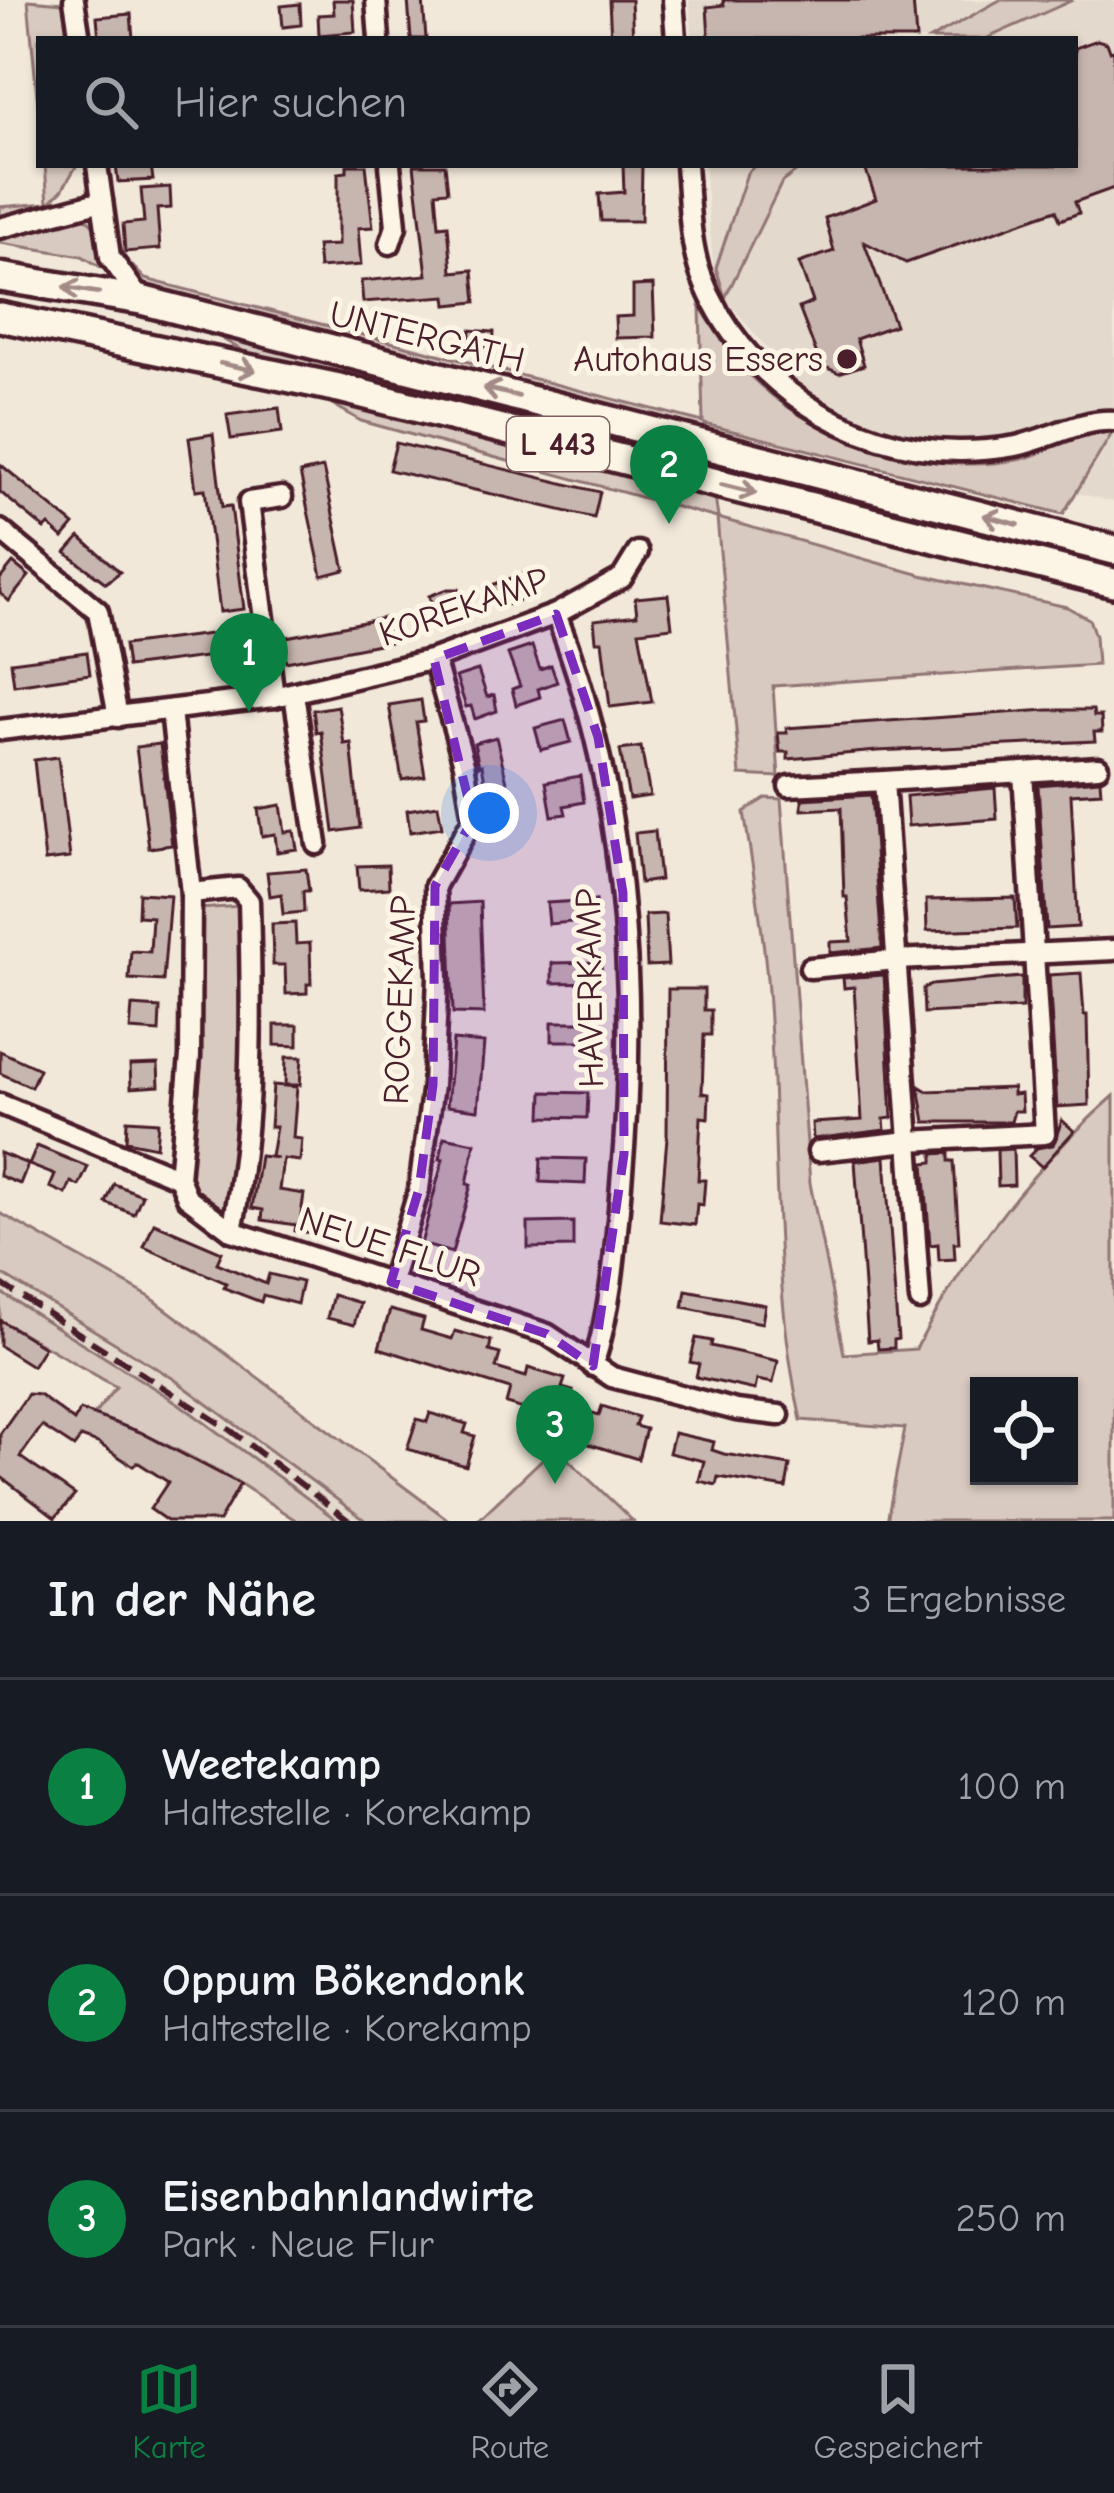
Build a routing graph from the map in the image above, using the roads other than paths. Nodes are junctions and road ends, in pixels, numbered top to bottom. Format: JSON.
{"nodes":[{"id":1,"x":74,"y":0,"type":"edge"},
{"id":2,"x":376,"y":0,"type":"edge"},
{"id":3,"x":673,"y":0,"type":"edge"},
{"id":4,"x":80,"y":36,"type":"edge"},
{"id":5,"x":379,"y":36,"type":"edge"},
{"id":6,"x":676,"y":36,"type":"edge"},
{"id":7,"x":97,"y":168,"type":"edge"},
{"id":8,"x":390,"y":168,"type":"edge"},
{"id":9,"x":686,"y":168,"type":"edge"},
{"id":10,"x":102,"y":201,"type":"junction"},
{"id":11,"x":0,"y":228,"type":"edge"},
{"id":12,"x":390,"y":244,"type":"dead end"},
{"id":13,"x":0,"y":277,"type":"edge"},
{"id":14,"x":141,"y":300,"type":"junction"},
{"id":15,"x":0,"y":317,"type":"edge"},
{"id":16,"x":1114,"y":406,"type":"edge"},
{"id":17,"x":1114,"y":421,"type":"edge"},
{"id":18,"x":1077,"y":426,"type":"junction"},
{"id":19,"x":282,"y":497,"type":"dead end"},
{"id":20,"x":0,"y":530,"type":"edge"},
{"id":21,"x":1114,"y":550,"type":"edge"},
{"id":22,"x":638,"y":552,"type":"dead end"},
{"id":23,"x":1114,"y":583,"type":"edge"},
{"id":24,"x":556,"y":614,"type":"junction"},
{"id":25,"x":434,"y":659,"type":"junction"},
{"id":26,"x":284,"y":695,"type":"junction"},
{"id":27,"x":171,"y":711,"type":"junction"},
{"id":28,"x":118,"y":717,"type":"junction"},
{"id":29,"x":0,"y":730,"type":"edge"},
{"id":30,"x":1098,"y":767,"type":"dead end"},
{"id":31,"x":1023,"y":772,"type":"junction"},
{"id":32,"x":884,"y":781,"type":"junction"},
{"id":33,"x":789,"y":786,"type":"dead end"},
{"id":34,"x":317,"y":844,"type":"dead end"},
{"id":35,"x":191,"y":893,"type":"junction"},
{"id":36,"x":1114,"y":950,"type":"edge"},
{"id":37,"x":1034,"y":953,"type":"junction"},
{"id":38,"x":896,"y":960,"type":"junction"},
{"id":39,"x":810,"y":968,"type":"dead end"},
{"id":40,"x":0,"y":1104,"type":"edge"},
{"id":41,"x":909,"y":1141,"type":"junction"},
{"id":42,"x":818,"y":1151,"type":"dead end"},
{"id":43,"x":179,"y":1178,"type":"junction"},
{"id":44,"x":232,"y":1231,"type":"junction"},
{"id":45,"x":391,"y":1282,"type":"junction"},
{"id":46,"x":920,"y":1300,"type":"dead end"},
{"id":47,"x":593,"y":1366,"type":"junction"},
{"id":48,"x":779,"y":1415,"type":"dead end"}],
"edges":[{"from":1,"to":4,"type":"street"},
{"from":2,"to":5,"type":"street"},
{"from":3,"to":6,"type":"street"},
{"from":7,"to":10,"type":"street"},
{"from":8,"to":12,"type":"street"},
{"from":9,"to":18,"type":"street"},
{"from":10,"to":11,"type":"street"},
{"from":10,"to":14,"type":"street"},
{"from":14,"to":13,"type":"main road","name":"UNTERGATH","number":"L 443","one_way":true},
{"from":21,"to":14,"type":"main road","name":"UNTERGATH","number":"L 443","one_way":true},
{"from":15,"to":23,"type":"main road","name":"UNTERGATH","number":"L 443","one_way":true},
{"from":16,"to":18,"type":"street"},
{"from":17,"to":18,"type":"street"},
{"from":19,"to":26,"type":"street"},
{"from":20,"to":28,"type":"street"},
{"from":22,"to":24,"type":"street","name":"KOREKAMP"},
{"from":24,"to":25,"type":"street","name":"KOREKAMP"},
{"from":24,"to":47,"type":"street","name":"HAVERKAMP"},
{"from":25,"to":26,"type":"street","name":"KOREKAMP"},
{"from":25,"to":45,"type":"street","name":"ROGGEKAMP"},
{"from":26,"to":27,"type":"street","name":"KOREKAMP"},
{"from":26,"to":34,"type":"street"},
{"from":27,"to":28,"type":"street","name":"KOREKAMP"},
{"from":27,"to":35,"type":"street"},
{"from":28,"to":29,"type":"street","name":"KOREKAMP"},
{"from":30,"to":31,"type":"street"},
{"from":31,"to":32,"type":"street"},
{"from":31,"to":37,"type":"street"},
{"from":32,"to":33,"type":"street"},
{"from":32,"to":38,"type":"street"},
{"from":35,"to":43,"type":"street"},
{"from":35,"to":44,"type":"street"},
{"from":36,"to":37,"type":"street"},
{"from":37,"to":38,"type":"street"},
{"from":37,"to":41,"type":"street"},
{"from":38,"to":39,"type":"street"},
{"from":38,"to":41,"type":"street"},
{"from":40,"to":43,"type":"street","name":"NEUE FLUR"},
{"from":41,"to":42,"type":"street"},
{"from":41,"to":46,"type":"street"},
{"from":43,"to":44,"type":"street","name":"NEUE FLUR"},
{"from":44,"to":45,"type":"street","name":"NEUE FLUR"},
{"from":45,"to":47,"type":"street","name":"NEUE FLUR"},
{"from":47,"to":48,"type":"street","name":"NEUE FLUR"}]}
